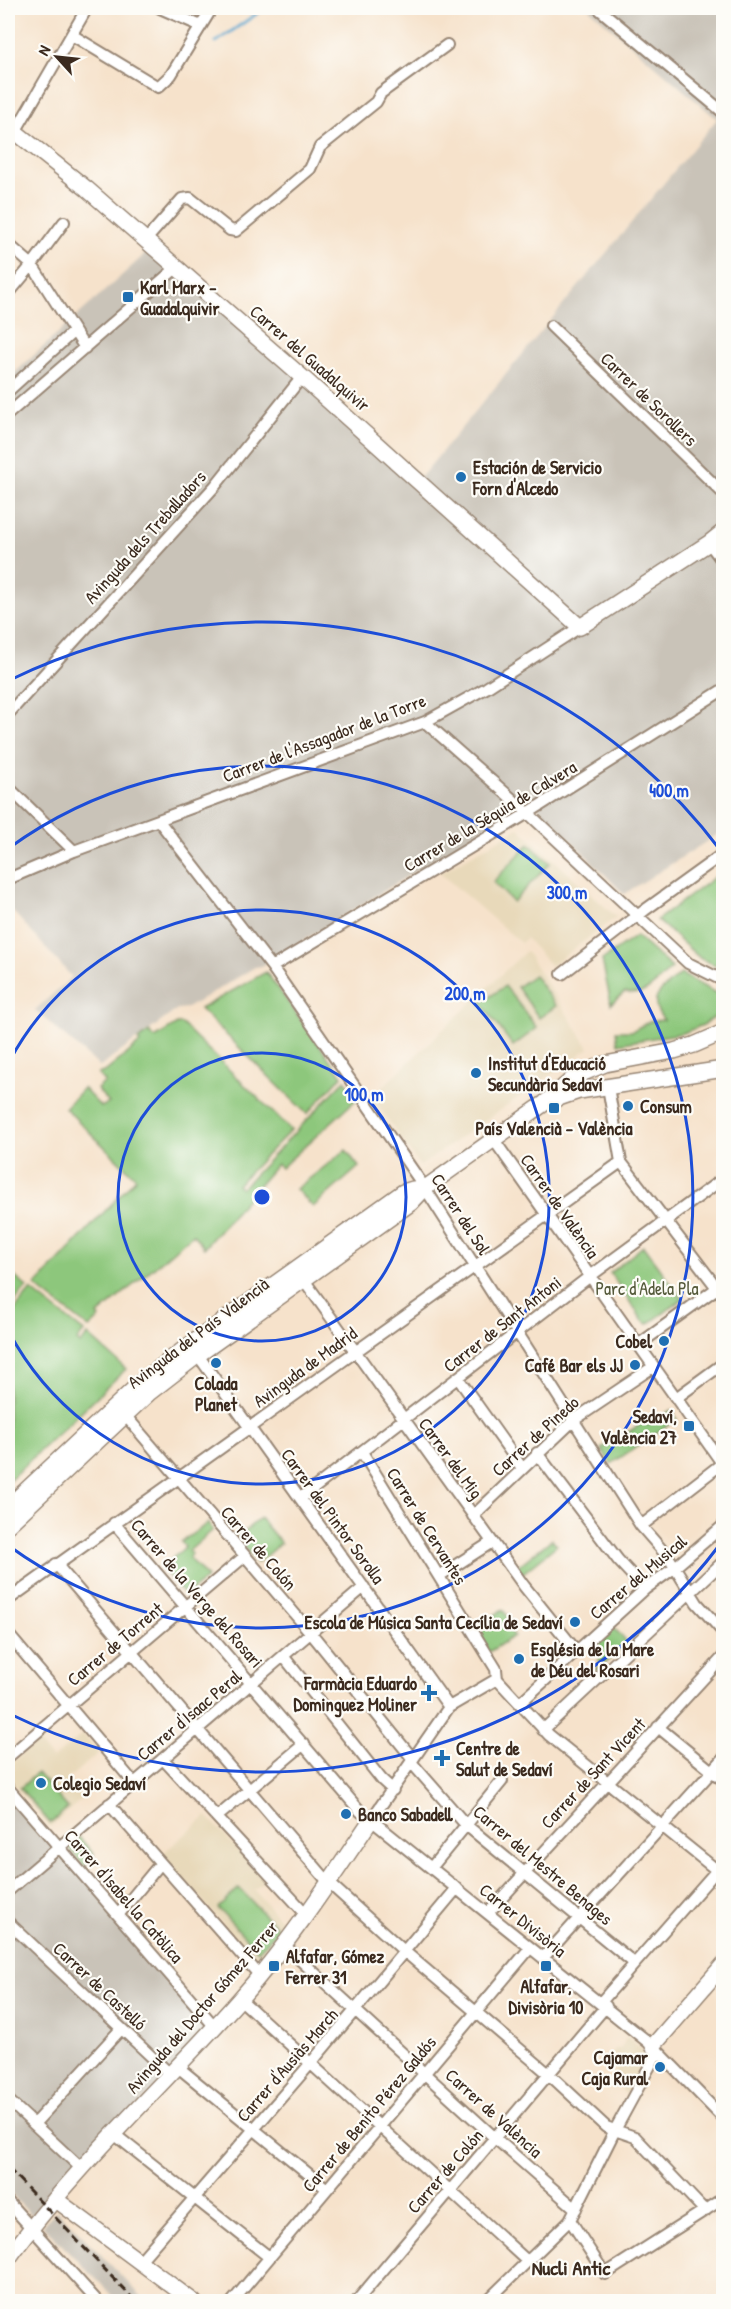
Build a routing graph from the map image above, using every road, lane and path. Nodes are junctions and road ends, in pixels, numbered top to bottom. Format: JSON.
{"nodes":[{"id":1,"x":87,"y":8,"type":"edge"},
{"id":2,"x":160,"y":8,"type":"edge"},
{"id":3,"x":212,"y":8,"type":"edge"},
{"id":4,"x":598,"y":8,"type":"edge"},
{"id":5,"x":201,"y":26,"type":"junction"},
{"id":6,"x":72,"y":35,"type":"junction"},
{"id":7,"x":447,"y":45,"type":"dead end"},
{"id":8,"x":723,"y":113,"type":"edge"},
{"id":9,"x":11,"y":129,"type":"edge"},
{"id":10,"x":64,"y":222,"type":"dead end"},
{"id":11,"x":146,"y":241,"type":"junction"},
{"id":12,"x":8,"y":244,"type":"edge"},
{"id":13,"x":32,"y":265,"type":"junction"},
{"id":14,"x":176,"y":268,"type":"junction"},
{"id":15,"x":8,"y":294,"type":"edge"},
{"id":16,"x":551,"y":326,"type":"dead end"},
{"id":17,"x":74,"y":331,"type":"junction"},
{"id":18,"x":85,"y":348,"type":"junction"},
{"id":19,"x":302,"y":377,"type":"junction"},
{"id":20,"x":8,"y":391,"type":"edge"},
{"id":21,"x":9,"y":409,"type":"edge"},
{"id":22,"x":723,"y":494,"type":"edge"},
{"id":23,"x":723,"y":531,"type":"edge"},
{"id":24,"x":709,"y":543,"type":"junction"},
{"id":25,"x":723,"y":563,"type":"edge"},
{"id":26,"x":580,"y":627,"type":"junction"},
{"id":27,"x":723,"y":689,"type":"edge"},
{"id":28,"x":8,"y":714,"type":"edge"},
{"id":29,"x":425,"y":722,"type":"junction"},
{"id":30,"x":8,"y":787,"type":"edge"},
{"id":31,"x":528,"y":813,"type":"junction"},
{"id":32,"x":159,"y":821,"type":"junction"},
{"id":33,"x":74,"y":851,"type":"junction"},
{"id":34,"x":723,"y":853,"type":"edge"},
{"id":35,"x":8,"y":879,"type":"edge"},
{"id":36,"x":637,"y":916,"type":"junction"},
{"id":37,"x":272,"y":967,"type":"junction"},
{"id":38,"x":562,"y":974,"type":"dead end"},
{"id":39,"x":723,"y":981,"type":"edge"},
{"id":40,"x":723,"y":1032,"type":"edge"},
{"id":41,"x":605,"y":1064,"type":"junction"},
{"id":42,"x":723,"y":1069,"type":"edge"},
{"id":43,"x":608,"y":1087,"type":"junction"},
{"id":44,"x":546,"y":1102,"type":"junction"},
{"id":45,"x":494,"y":1140,"type":"junction"},
{"id":46,"x":621,"y":1162,"type":"junction"},
{"id":47,"x":723,"y":1178,"type":"edge"},
{"id":48,"x":425,"y":1188,"type":"junction"},
{"id":49,"x":547,"y":1215,"type":"junction"},
{"id":50,"x":665,"y":1221,"type":"junction"},
{"id":51,"x":475,"y":1266,"type":"junction"},
{"id":52,"x":589,"y":1277,"type":"junction"},
{"id":53,"x":303,"y":1280,"type":"junction"},
{"id":54,"x":720,"y":1285,"type":"edge"},
{"id":55,"x":723,"y":1297,"type":"edge"},
{"id":56,"x":518,"y":1333,"type":"junction"},
{"id":57,"x":638,"y":1345,"type":"junction"},
{"id":58,"x":194,"y":1350,"type":"junction"},
{"id":59,"x":354,"y":1352,"type":"junction"},
{"id":60,"x":723,"y":1363,"type":"edge"},
{"id":61,"x":653,"y":1367,"type":"junction"},
{"id":62,"x":458,"y":1378,"type":"junction"},
{"id":63,"x":123,"y":1398,"type":"junction"},
{"id":64,"x":676,"y":1398,"type":"junction"},
{"id":65,"x":124,"y":1414,"type":"junction"},
{"id":66,"x":404,"y":1420,"type":"junction"},
{"id":67,"x":574,"y":1420,"type":"junction"},
{"id":68,"x":249,"y":1428,"type":"junction"},
{"id":69,"x":363,"y":1452,"type":"junction"},
{"id":70,"x":537,"y":1454,"type":"junction"},
{"id":71,"x":723,"y":1464,"type":"edge"},
{"id":72,"x":522,"y":1468,"type":"junction"},
{"id":73,"x":178,"y":1478,"type":"junction"},
{"id":74,"x":301,"y":1498,"type":"junction"},
{"id":75,"x":8,"y":1507,"type":"edge"},
{"id":76,"x":473,"y":1516,"type":"junction"},
{"id":77,"x":114,"y":1523,"type":"junction"},
{"id":78,"x":8,"y":1525,"type":"edge"},
{"id":79,"x":723,"y":1525,"type":"edge"},
{"id":80,"x":640,"y":1526,"type":"junction"},
{"id":81,"x":492,"y":1542,"type":"junction"},
{"id":82,"x":244,"y":1556,"type":"junction"},
{"id":83,"x":723,"y":1561,"type":"edge"},
{"id":84,"x":56,"y":1564,"type":"junction"},
{"id":85,"x":675,"y":1568,"type":"junction"},
{"id":86,"x":439,"y":1576,"type":"junction"},
{"id":87,"x":364,"y":1587,"type":"junction"},
{"id":88,"x":645,"y":1589,"type":"junction"},
{"id":89,"x":690,"y":1593,"type":"junction"},
{"id":90,"x":8,"y":1600,"type":"edge"},
{"id":91,"x":186,"y":1605,"type":"junction"},
{"id":92,"x":311,"y":1633,"type":"junction"},
{"id":93,"x":723,"y":1633,"type":"edge"},
{"id":94,"x":8,"y":1634,"type":"edge"},
{"id":95,"x":131,"y":1652,"type":"junction"},
{"id":96,"x":577,"y":1652,"type":"junction"},
{"id":97,"x":723,"y":1656,"type":"edge"},
{"id":98,"x":284,"y":1657,"type":"junction"},
{"id":99,"x":497,"y":1679,"type":"junction"},
{"id":100,"x":253,"y":1683,"type":"junction"},
{"id":101,"x":520,"y":1703,"type":"junction"},
{"id":102,"x":69,"y":1706,"type":"junction"},
{"id":103,"x":449,"y":1707,"type":"junction"},
{"id":104,"x":658,"y":1727,"type":"junction"},
{"id":105,"x":198,"y":1730,"type":"junction"},
{"id":106,"x":543,"y":1730,"type":"junction"},
{"id":107,"x":304,"y":1744,"type":"junction"},
{"id":108,"x":8,"y":1757,"type":"edge"},
{"id":109,"x":723,"y":1758,"type":"edge"},
{"id":110,"x":163,"y":1759,"type":"junction"},
{"id":111,"x":412,"y":1761,"type":"junction"},
{"id":112,"x":711,"y":1771,"type":"junction"},
{"id":113,"x":502,"y":1780,"type":"dead end"},
{"id":114,"x":723,"y":1780,"type":"edge"},
{"id":115,"x":607,"y":1782,"type":"junction"},
{"id":116,"x":134,"y":1783,"type":"junction"},
{"id":117,"x":8,"y":1788,"type":"edge"},
{"id":118,"x":249,"y":1790,"type":"junction"},
{"id":119,"x":393,"y":1790,"type":"junction"},
{"id":120,"x":109,"y":1804,"type":"junction"},
{"id":121,"x":217,"y":1817,"type":"junction"},
{"id":122,"x":371,"y":1820,"type":"junction"},
{"id":123,"x":466,"y":1825,"type":"junction"},
{"id":124,"x":662,"y":1826,"type":"junction"},
{"id":125,"x":59,"y":1847,"type":"junction"},
{"id":126,"x":160,"y":1864,"type":"junction"},
{"id":127,"x":431,"y":1868,"type":"junction"},
{"id":128,"x":721,"y":1870,"type":"edge"},
{"id":129,"x":525,"y":1872,"type":"junction"},
{"id":130,"x":329,"y":1883,"type":"junction"},
{"id":131,"x":457,"y":1888,"type":"junction"},
{"id":132,"x":8,"y":1891,"type":"edge"},
{"id":133,"x":488,"y":1913,"type":"junction"},
{"id":134,"x":306,"y":1914,"type":"junction"},
{"id":135,"x":118,"y":1915,"type":"junction"},
{"id":136,"x":579,"y":1917,"type":"junction"},
{"id":137,"x":8,"y":1922,"type":"edge"},
{"id":138,"x":284,"y":1945,"type":"junction"},
{"id":139,"x":530,"y":1948,"type":"junction"},
{"id":140,"x":404,"y":1951,"type":"junction"},
{"id":141,"x":543,"y":1958,"type":"junction"},
{"id":142,"x":634,"y":1963,"type":"junction"},
{"id":143,"x":722,"y":1968,"type":"edge"},
{"id":144,"x":260,"y":1976,"type":"junction"},
{"id":145,"x":240,"y":1999,"type":"junction"},
{"id":146,"x":603,"y":2004,"type":"junction"},
{"id":147,"x":355,"y":2011,"type":"junction"},
{"id":148,"x":476,"y":2013,"type":"junction"},
{"id":149,"x":215,"y":2027,"type":"junction"},
{"id":150,"x":121,"y":2029,"type":"junction"},
{"id":151,"x":656,"y":2048,"type":"junction"},
{"id":152,"x":311,"y":2063,"type":"junction"},
{"id":153,"x":175,"y":2071,"type":"junction"},
{"id":154,"x":426,"y":2073,"type":"junction"},
{"id":155,"x":550,"y":2075,"type":"junction"},
{"id":156,"x":8,"y":2100,"type":"edge"},
{"id":157,"x":723,"y":2120,"type":"edge"},
{"id":158,"x":34,"y":2124,"type":"junction"},
{"id":159,"x":380,"y":2127,"type":"junction"},
{"id":160,"x":253,"y":2130,"type":"junction"},
{"id":161,"x":615,"y":2130,"type":"junction"},
{"id":162,"x":114,"y":2134,"type":"junction"},
{"id":163,"x":495,"y":2138,"type":"junction"},
{"id":164,"x":82,"y":2169,"type":"junction"},
{"id":165,"x":327,"y":2189,"type":"junction"},
{"id":166,"x":449,"y":2190,"type":"junction"},
{"id":167,"x":195,"y":2198,"type":"junction"},
{"id":168,"x":723,"y":2198,"type":"edge"},
{"id":169,"x":55,"y":2199,"type":"junction"},
{"id":170,"x":8,"y":2202,"type":"edge"},
{"id":171,"x":576,"y":2209,"type":"junction"},
{"id":172,"x":705,"y":2211,"type":"junction"},
{"id":173,"x":570,"y":2220,"type":"junction"},
{"id":174,"x":31,"y":2228,"type":"junction"},
{"id":175,"x":269,"y":2257,"type":"junction"},
{"id":176,"x":8,"y":2259,"type":"edge"},
{"id":177,"x":527,"y":2261,"type":"junction"},
{"id":178,"x":139,"y":2262,"type":"junction"},
{"id":179,"x":98,"y":2301,"type":"edge"},
{"id":180,"x":194,"y":2301,"type":"edge"},
{"id":181,"x":232,"y":2301,"type":"edge"},
{"id":182,"x":356,"y":2301,"type":"edge"},
{"id":183,"x":486,"y":2301,"type":"edge"}],
"edges":[{"from":1,"to":6,"type":"street"},
{"from":2,"to":5,"type":"street"},
{"from":3,"to":5,"type":"street"},
{"from":4,"to":8,"type":"street"},
{"from":5,"to":6,"type":"street"},
{"from":6,"to":9,"type":"street"},
{"from":7,"to":11,"type":"street"},
{"from":9,"to":11,"type":"street","name":"Carrer del Guadalquivir"},
{"from":10,"to":13,"type":"street"},
{"from":11,"to":14,"type":"street","name":"Carrer del Guadalquivir"},
{"from":12,"to":13,"type":"street"},
{"from":13,"to":15,"type":"street"},
{"from":13,"to":17,"type":"street"},
{"from":14,"to":18,"type":"street"},
{"from":14,"to":19,"type":"street","name":"Carrer del Guadalquivir"},
{"from":16,"to":22,"type":"street","name":"Carrer de Sorollers"},
{"from":17,"to":18,"type":"street"},
{"from":17,"to":20,"type":"street"},
{"from":18,"to":21,"type":"street"},
{"from":19,"to":26,"type":"street","name":"Carrer del Guadalquivir"},
{"from":19,"to":28,"type":"street","name":"Avinguda dels Treballadors"},
{"from":23,"to":24,"type":"street","name":"Carrer de l'Assagador de la Torre"},
{"from":24,"to":25,"type":"street"},
{"from":24,"to":26,"type":"street","name":"Carrer de l'Assagador de la Torre"},
{"from":26,"to":29,"type":"street","name":"Carrer de l'Assagador de la Torre"},
{"from":27,"to":31,"type":"street","name":"Carrer de la Séquia de Calvera"},
{"from":29,"to":31,"type":"street"},
{"from":29,"to":32,"type":"street","name":"Carrer de l'Assagador de la Torre"},
{"from":30,"to":33,"type":"street"},
{"from":31,"to":36,"type":"street"},
{"from":31,"to":37,"type":"street","name":"Carrer de la Séquia de Calvera"},
{"from":32,"to":33,"type":"street","name":"Carrer de l'Assagador de la Torre"},
{"from":32,"to":37,"type":"street","name":"Carrer del Sol"},
{"from":33,"to":35,"type":"street","name":"Carrer de l'Assagador de la Torre"},
{"from":34,"to":36,"type":"street"},
{"from":36,"to":38,"type":"street"},
{"from":36,"to":39,"type":"street"},
{"from":37,"to":48,"type":"street","name":"Carrer del Sol"},
{"from":40,"to":41,"type":"street","name":"Avinguda del País Valencià"},
{"from":41,"to":43,"type":"street"},
{"from":41,"to":44,"type":"street","name":"Avinguda del País Valencià"},
{"from":42,"to":43,"type":"street","name":"Avinguda del País Valencià"},
{"from":43,"to":44,"type":"street","name":"Avinguda del País Valencià"},
{"from":43,"to":46,"type":"street"},
{"from":44,"to":45,"type":"street","name":"Avinguda del País Valencià"},
{"from":45,"to":48,"type":"street","name":"Avinguda del País Valencià"},
{"from":45,"to":49,"type":"street","name":"Carrer de València"},
{"from":46,"to":49,"type":"street","name":"Avinguda de Madrid"},
{"from":46,"to":50,"type":"street"},
{"from":47,"to":50,"type":"street","name":"Carrer de Sant Antoni"},
{"from":48,"to":51,"type":"street","name":"Carrer del Sol"},
{"from":48,"to":53,"type":"street","name":"Avinguda del País Valencià"},
{"from":48,"to":58,"type":"street","name":"Avinguda del País Valencià"},
{"from":49,"to":51,"type":"street","name":"Avinguda de Madrid"},
{"from":49,"to":52,"type":"street","name":"Carrer de València"},
{"from":50,"to":52,"type":"street","name":"Carrer de Sant Antoni"},
{"from":50,"to":54,"type":"street"},
{"from":51,"to":56,"type":"street","name":"Carrer del Sol"},
{"from":51,"to":59,"type":"street","name":"Avinguda de Madrid"},
{"from":52,"to":56,"type":"street","name":"Carrer de Sant Antoni"},
{"from":52,"to":57,"type":"street","name":"Carrer de València"},
{"from":53,"to":58,"type":"street","name":"Avinguda del País Valencià"},
{"from":53,"to":59,"type":"street","name":"Carrer del Mig"},
{"from":54,"to":55,"type":"street"},
{"from":54,"to":57,"type":"street"},
{"from":56,"to":62,"type":"street","name":"Carrer de Sant Antoni"},
{"from":56,"to":67,"type":"street","name":"Carrer del Sol"},
{"from":57,"to":61,"type":"street","name":"Carrer de València"},
{"from":58,"to":63,"type":"street","name":"Avinguda del País Valencià"},
{"from":58,"to":65,"type":"street","name":"Avinguda del País Valencià"},
{"from":58,"to":68,"type":"street","name":"Carrer del Pintor Sorolla"},
{"from":59,"to":66,"type":"street","name":"Carrer del Mig"},
{"from":59,"to":68,"type":"street","name":"Avinguda de Madrid"},
{"from":60,"to":64,"type":"street"},
{"from":61,"to":64,"type":"street","name":"Carrer de València"},
{"from":61,"to":67,"type":"street","name":"Carrer de Pinedo"},
{"from":62,"to":66,"type":"street","name":"Carrer de Sant Antoni"},
{"from":62,"to":72,"type":"street"},
{"from":63,"to":65,"type":"street"},
{"from":63,"to":75,"type":"street","name":"Avinguda del País Valencià"},
{"from":64,"to":71,"type":"street","name":"Carrer de València"},
{"from":65,"to":73,"type":"street","name":"Carrer de Colón"},
{"from":65,"to":78,"type":"street","name":"Avinguda del País Valencià"},
{"from":66,"to":69,"type":"street","name":"Carrer de Sant Antoni"},
{"from":66,"to":76,"type":"street","name":"Carrer del Mig"},
{"from":67,"to":70,"type":"street","name":"Carrer de Pinedo"},
{"from":67,"to":80,"type":"street","name":"Carrer del Sol"},
{"from":68,"to":73,"type":"street","name":"Avinguda de Madrid"},
{"from":68,"to":74,"type":"street","name":"Carrer del Pintor Sorolla"},
{"from":69,"to":74,"type":"street","name":"Carrer de Sant Antoni"},
{"from":69,"to":86,"type":"street","name":"Carrer de Cervantes"},
{"from":70,"to":72,"type":"street","name":"Carrer de Pinedo"},
{"from":70,"to":88,"type":"street"},
{"from":71,"to":80,"type":"street"},
{"from":72,"to":76,"type":"street","name":"Carrer de Pinedo"},
{"from":73,"to":77,"type":"street","name":"Avinguda de Madrid"},
{"from":73,"to":82,"type":"street","name":"Carrer de Colón"},
{"from":74,"to":87,"type":"street","name":"Carrer del Pintor Sorolla"},
{"from":76,"to":81,"type":"street","name":"Carrer del Mig"},
{"from":77,"to":84,"type":"street","name":"Avinguda de Madrid"},
{"from":77,"to":91,"type":"street","name":"Carrer de la Verge del Rosari"},
{"from":79,"to":85,"type":"street","name":"Carrer del Musical"},
{"from":80,"to":85,"type":"street","name":"Carrer del Sol"},
{"from":81,"to":86,"type":"street"},
{"from":81,"to":96,"type":"street","name":"Carrer del Mig"},
{"from":82,"to":91,"type":"street","name":"Carrer de Torrent"},
{"from":82,"to":92,"type":"street","name":"Carrer de Colón"},
{"from":83,"to":89,"type":"street"},
{"from":84,"to":90,"type":"street","name":"Avinguda de Madrid"},
{"from":84,"to":95,"type":"street"},
{"from":85,"to":88,"type":"street","name":"Carrer del Musical"},
{"from":85,"to":89,"type":"street","name":"Carrer del Sol"},
{"from":86,"to":99,"type":"street","name":"Carrer de Cervantes"},
{"from":87,"to":92,"type":"street","name":"Carrer d'Isaac Peral"},
{"from":87,"to":103,"type":"street","name":"Carrer del Pintor Sorolla"},
{"from":88,"to":96,"type":"street","name":"Carrer del Musical"},
{"from":89,"to":93,"type":"street","name":"Carrer del Sol"},
{"from":89,"to":106,"type":"street"},
{"from":91,"to":95,"type":"street","name":"Carrer de Torrent"},
{"from":91,"to":100,"type":"street","name":"Carrer de la Verge del Rosari"},
{"from":92,"to":98,"type":"street","name":"Carrer d'Isaac Peral"},
{"from":92,"to":111,"type":"street","name":"Carrer de Colón"},
{"from":94,"to":102,"type":"street"},
{"from":95,"to":102,"type":"street","name":"Carrer de Torrent"},
{"from":95,"to":105,"type":"street"},
{"from":96,"to":101,"type":"street","name":"Carrer del Musical"},
{"from":97,"to":104,"type":"street","name":"Carrer de Sant Vicent"},
{"from":98,"to":100,"type":"street","name":"Carrer d'Isaac Peral"},
{"from":98,"to":119,"type":"street"},
{"from":99,"to":101,"type":"street","name":"Carrer de Cervantes"},
{"from":99,"to":103,"type":"street"},
{"from":100,"to":105,"type":"street","name":"Carrer d'Isaac Peral"},
{"from":100,"to":107,"type":"street","name":"Carrer de la Verge del Rosari"},
{"from":101,"to":106,"type":"street","name":"Carrer de Cervantes"},
{"from":102,"to":108,"type":"street","name":"Carrer de Torrent"},
{"from":102,"to":116,"type":"street"},
{"from":103,"to":111,"type":"street","name":"Avinguda del Doctor Gómez Ferrer"},
{"from":104,"to":112,"type":"street"},
{"from":104,"to":115,"type":"street","name":"Carrer de Sant Vicent"},
{"from":105,"to":110,"type":"street","name":"Carrer d'Isaac Peral"},
{"from":105,"to":118,"type":"street"},
{"from":106,"to":115,"type":"street","name":"Carrer de Cervantes"},
{"from":107,"to":118,"type":"street"},
{"from":107,"to":122,"type":"street","name":"Carrer de la Verge del Rosari"},
{"from":109,"to":112,"type":"street"},
{"from":110,"to":116,"type":"street","name":"Carrer d'Isaac Peral"},
{"from":110,"to":121,"type":"street"},
{"from":111,"to":119,"type":"street","name":"Avinguda del Doctor Gómez Ferrer"},
{"from":111,"to":123,"type":"street","name":"Carrer del Mestre Benages"},
{"from":112,"to":114,"type":"street"},
{"from":112,"to":124,"type":"street"},
{"from":113,"to":123,"type":"street"},
{"from":115,"to":124,"type":"street","name":"Carrer de Cervantes"},
{"from":115,"to":129,"type":"street","name":"Carrer de Sant Vicent"},
{"from":116,"to":120,"type":"street","name":"Carrer d'Isaac Peral"},
{"from":117,"to":125,"type":"street","name":"Carrer d'Isabel la Catòlica"},
{"from":118,"to":121,"type":"street"},
{"from":118,"to":130,"type":"street"},
{"from":119,"to":122,"type":"street","name":"Avinguda del Doctor Gómez Ferrer"},
{"from":120,"to":125,"type":"street","name":"Carrer d'Isaac Peral"},
{"from":120,"to":126,"type":"street"},
{"from":121,"to":134,"type":"street"},
{"from":122,"to":127,"type":"street","name":"Carrer Divisòria"},
{"from":122,"to":130,"type":"street","name":"Avinguda del Doctor Gómez Ferrer"},
{"from":123,"to":127,"type":"street"},
{"from":123,"to":129,"type":"street","name":"Carrer del Mestre Benages"},
{"from":124,"to":128,"type":"street","name":"Carrer de Cervantes"},
{"from":124,"to":136,"type":"street"},
{"from":125,"to":132,"type":"street","name":"Carrer d'Isaac Peral"},
{"from":125,"to":135,"type":"street","name":"Carrer d'Isabel la Catòlica"},
{"from":126,"to":135,"type":"street"},
{"from":126,"to":144,"type":"street"},
{"from":127,"to":131,"type":"street","name":"Carrer Divisòria"},
{"from":128,"to":142,"type":"street","name":"Carrer de Colón"},
{"from":129,"to":133,"type":"street","name":"Carrer de Sant Vicent"},
{"from":129,"to":136,"type":"street","name":"Carrer del Mestre Benages"},
{"from":130,"to":134,"type":"street","name":"Avinguda del Doctor Gómez Ferrer"},
{"from":130,"to":140,"type":"street"},
{"from":131,"to":133,"type":"street","name":"Carrer Divisòria"},
{"from":131,"to":140,"type":"street","name":"Carrer d'Ausiàs March"},
{"from":133,"to":139,"type":"street","name":"Carrer Divisòria"},
{"from":134,"to":138,"type":"street","name":"Avinguda del Doctor Gómez Ferrer"},
{"from":135,"to":149,"type":"street","name":"Carrer d'Isabel la Catòlica"},
{"from":136,"to":141,"type":"street"},
{"from":136,"to":142,"type":"street","name":"Carrer del Mestre Benages"},
{"from":137,"to":150,"type":"street","name":"Carrer de Castelló"},
{"from":138,"to":144,"type":"street","name":"Avinguda del Doctor Gómez Ferrer"},
{"from":138,"to":147,"type":"street","name":"Carrer de València"},
{"from":139,"to":141,"type":"street","name":"Carrer Divisòria"},
{"from":139,"to":148,"type":"street","name":"Carrer de Benito Pérez Galdós"},
{"from":140,"to":147,"type":"street","name":"Carrer d'Ausiàs March"},
{"from":140,"to":148,"type":"street"},
{"from":141,"to":146,"type":"street","name":"Carrer Divisòria"},
{"from":142,"to":146,"type":"street","name":"Carrer de Colón"},
{"from":143,"to":151,"type":"street"},
{"from":144,"to":145,"type":"street","name":"Avinguda del Doctor Gómez Ferrer"},
{"from":145,"to":149,"type":"street","name":"Avinguda del Doctor Gómez Ferrer"},
{"from":145,"to":152,"type":"street"},
{"from":146,"to":151,"type":"street","name":"Carrer Divisòria"},
{"from":146,"to":155,"type":"street","name":"Carrer de Colón"},
{"from":147,"to":152,"type":"street","name":"Carrer d'Ausiàs March"},
{"from":147,"to":154,"type":"street","name":"Carrer de València"},
{"from":148,"to":154,"type":"street","name":"Carrer de Benito Pérez Galdós"},
{"from":148,"to":155,"type":"street"},
{"from":149,"to":153,"type":"street","name":"Avinguda del Doctor Gómez Ferrer"},
{"from":150,"to":153,"type":"street","name":"Carrer de Castelló"},
{"from":150,"to":158,"type":"street"},
{"from":151,"to":157,"type":"street"},
{"from":151,"to":161,"type":"street"},
{"from":152,"to":159,"type":"street"},
{"from":152,"to":160,"type":"street","name":"Carrer d'Ausiàs March"},
{"from":153,"to":160,"type":"street","name":"Carrer de Castelló"},
{"from":153,"to":162,"type":"street","name":"Avinguda del Doctor Gómez Ferrer"},
{"from":154,"to":159,"type":"street","name":"Carrer de Benito Pérez Galdós"},
{"from":154,"to":163,"type":"street","name":"Carrer de València"},
{"from":155,"to":161,"type":"street"},
{"from":155,"to":163,"type":"street","name":"Carrer de Colón"},
{"from":156,"to":158,"type":"street"},
{"from":158,"to":164,"type":"street"},
{"from":159,"to":165,"type":"street","name":"Carrer de Benito Pérez Galdós"},
{"from":159,"to":166,"type":"street"},
{"from":160,"to":165,"type":"street","name":"Carrer de Castelló"},
{"from":160,"to":167,"type":"street","name":"Carrer d'Ausiàs March"},
{"from":161,"to":171,"type":"street"},
{"from":161,"to":172,"type":"street"},
{"from":162,"to":164,"type":"street","name":"Avinguda del Doctor Gómez Ferrer"},
{"from":162,"to":167,"type":"street"},
{"from":163,"to":166,"type":"street","name":"Carrer de Colón"},
{"from":163,"to":171,"type":"street","name":"Carrer de València"},
{"from":164,"to":169,"type":"street","name":"Avinguda del Doctor Gómez Ferrer"},
{"from":165,"to":175,"type":"street","name":"Carrer de Benito Pérez Galdós"},
{"from":166,"to":177,"type":"street"},
{"from":166,"to":182,"type":"street","name":"Carrer de Colón"},
{"from":167,"to":175,"type":"street"},
{"from":167,"to":178,"type":"street","name":"Carrer d'Ausiàs March"},
{"from":168,"to":172,"type":"street"},
{"from":169,"to":174,"type":"street","name":"Avinguda del Doctor Gómez Ferrer"},
{"from":169,"to":178,"type":"street"},
{"from":170,"to":174,"type":"street"},
{"from":171,"to":173,"type":"street"},
{"from":172,"to":173,"type":"street"},
{"from":173,"to":177,"type":"street"},
{"from":174,"to":176,"type":"street","name":"Avinguda del Doctor Gómez Ferrer"},
{"from":174,"to":179,"type":"street"},
{"from":175,"to":181,"type":"street","name":"Carrer de Benito Pérez Galdós"},
{"from":177,"to":183,"type":"street"},
{"from":178,"to":180,"type":"street"}]}
